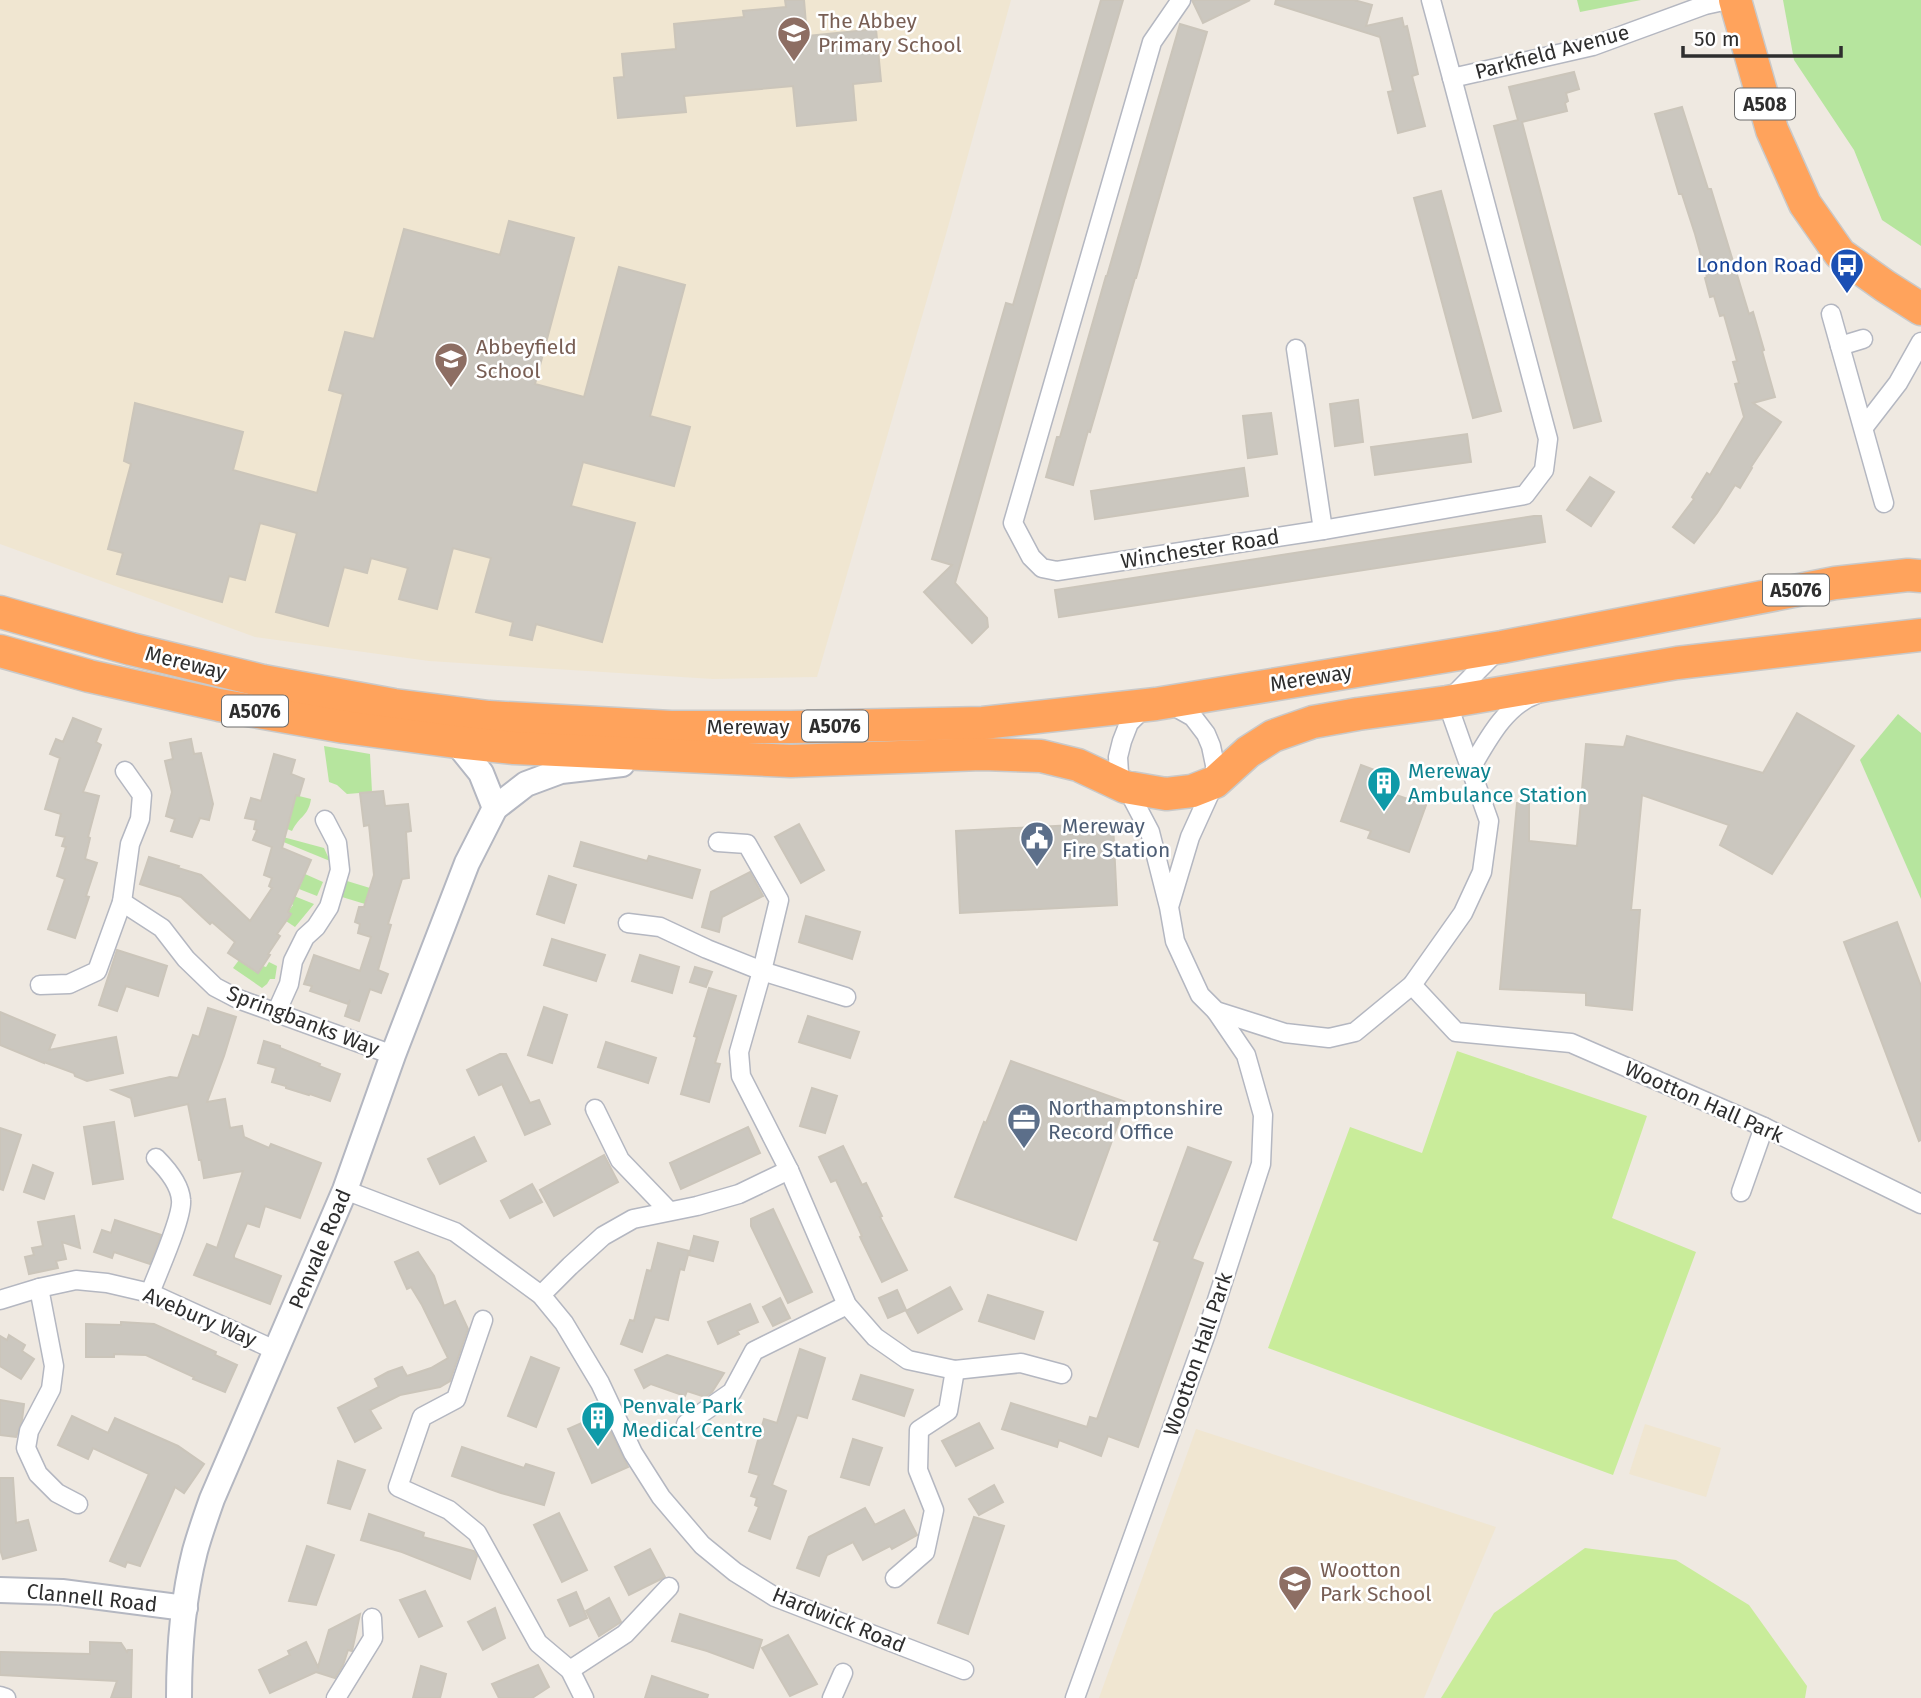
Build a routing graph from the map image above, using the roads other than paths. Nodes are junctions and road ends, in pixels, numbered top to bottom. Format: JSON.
{"nodes":[{"id":1,"x":1181,"y":0,"type":"edge"},
{"id":2,"x":1431,"y":0,"type":"edge"},
{"id":3,"x":1728,"y":0,"type":"edge"},
{"id":4,"x":1735,"y":0,"type":"edge"},
{"id":5,"x":1452,"y":78,"type":"junction"},
{"id":6,"x":1921,"y":309,"type":"edge"},
{"id":7,"x":1831,"y":314,"type":"dead end"},
{"id":8,"x":1863,"y":340,"type":"dead end"},
{"id":9,"x":1921,"y":342,"type":"edge"},
{"id":10,"x":1840,"y":346,"type":"junction"},
{"id":11,"x":1296,"y":349,"type":"dead end"},
{"id":12,"x":1864,"y":427,"type":"junction"},
{"id":13,"x":1884,"y":503,"type":"dead end"},
{"id":14,"x":1323,"y":530,"type":"junction"},
{"id":15,"x":1921,"y":576,"type":"edge"},
{"id":16,"x":0,"y":612,"type":"edge"},
{"id":17,"x":1921,"y":635,"type":"edge"},
{"id":18,"x":1502,"y":647,"type":"junction"},
{"id":19,"x":0,"y":651,"type":"edge"},
{"id":20,"x":1584,"y":679,"type":"junction"},
{"id":21,"x":1447,"y":702,"type":"junction"},
{"id":22,"x":1156,"y":704,"type":"junction"},
{"id":23,"x":456,"y":742,"type":"junction"},
{"id":24,"x":692,"y":756,"type":"junction"},
{"id":25,"x":1471,"y":768,"type":"junction"},
{"id":26,"x":125,"y":771,"type":"dead end"},
{"id":27,"x":1215,"y":782,"type":"junction"},
{"id":28,"x":1125,"y":787,"type":"junction"},
{"id":29,"x":495,"y":808,"type":"junction"},
{"id":30,"x":325,"y":820,"type":"dead end"},
{"id":31,"x":718,"y":842,"type":"dead end"},
{"id":32,"x":122,"y":902,"type":"junction"},
{"id":33,"x":1169,"y":907,"type":"junction"},
{"id":34,"x":628,"y":923,"type":"dead end"},
{"id":35,"x":762,"y":971,"type":"junction"},
{"id":36,"x":40,"y":985,"type":"dead end"},
{"id":37,"x":1412,"y":985,"type":"junction"},
{"id":38,"x":846,"y":997,"type":"dead end"},
{"id":39,"x":1216,"y":1011,"type":"junction"},
{"id":40,"x":276,"y":1013,"type":"junction"},
{"id":41,"x":393,"y":1055,"type":"junction"},
{"id":42,"x":595,"y":1110,"type":"dead end"},
{"id":43,"x":1764,"y":1127,"type":"junction"},
{"id":44,"x":156,"y":1158,"type":"dead end"},
{"id":45,"x":789,"y":1170,"type":"junction"},
{"id":46,"x":345,"y":1190,"type":"junction"},
{"id":47,"x":1741,"y":1192,"type":"dead end"},
{"id":48,"x":1921,"y":1204,"type":"edge"},
{"id":49,"x":669,"y":1211,"type":"junction"},
{"id":50,"x":39,"y":1288,"type":"junction"},
{"id":51,"x":150,"y":1293,"type":"junction"},
{"id":52,"x":541,"y":1295,"type":"junction"},
{"id":53,"x":0,"y":1300,"type":"edge"},
{"id":54,"x":847,"y":1305,"type":"junction"},
{"id":55,"x":483,"y":1320,"type":"dead end"},
{"id":56,"x":277,"y":1351,"type":"junction"},
{"id":57,"x":955,"y":1370,"type":"junction"},
{"id":58,"x":1062,"y":1374,"type":"dead end"},
{"id":59,"x":686,"y":1424,"type":"dead end"},
{"id":60,"x":78,"y":1504,"type":"dead end"},
{"id":61,"x":895,"y":1578,"type":"dead end"},
{"id":62,"x":669,"y":1587,"type":"dead end"},
{"id":63,"x":0,"y":1590,"type":"edge"},
{"id":64,"x":184,"y":1608,"type":"junction"},
{"id":65,"x":372,"y":1618,"type":"dead end"},
{"id":66,"x":570,"y":1670,"type":"junction"},
{"id":67,"x":964,"y":1670,"type":"dead end"},
{"id":68,"x":843,"y":1673,"type":"dead end"},
{"id":69,"x":0,"y":1696,"type":"edge"},
{"id":70,"x":6,"y":1698,"type":"edge"},
{"id":71,"x":179,"y":1698,"type":"edge"},
{"id":72,"x":336,"y":1698,"type":"edge"},
{"id":73,"x":584,"y":1698,"type":"edge"},
{"id":74,"x":832,"y":1698,"type":"edge"},
{"id":75,"x":1075,"y":1698,"type":"edge"}],
"edges":[{"from":1,"to":14,"type":"street","name":"Winchester Road"},
{"from":2,"to":5,"type":"street","name":"Parkfield Avenue"},
{"from":3,"to":5,"type":"street","name":"Parkfield Avenue"},
{"from":4,"to":6,"type":"highway","number":"A508"},
{"from":5,"to":14,"type":"street","name":"Winchester Road"},
{"from":7,"to":10,"type":"street"},
{"from":8,"to":10,"type":"street"},
{"from":9,"to":12,"type":"street"},
{"from":10,"to":12,"type":"street"},
{"from":11,"to":14,"type":"street"},
{"from":12,"to":13,"type":"street"},
{"from":15,"to":18,"type":"highway","name":"Mereway","number":"A5076"},
{"from":16,"to":22,"type":"highway","name":"Mereway","number":"A5076"},
{"from":17,"to":20,"type":"highway","name":"Mereway","number":"A5076"},
{"from":18,"to":21,"type":"street"},
{"from":18,"to":22,"type":"highway","name":"Mereway","number":"A5076"},
{"from":19,"to":23,"type":"highway","name":"Mereway","number":"A5076"},
{"from":20,"to":21,"type":"highway","name":"Mereway","number":"A5076"},
{"from":20,"to":25,"type":"street"},
{"from":21,"to":25,"type":"street"},
{"from":21,"to":27,"type":"highway","name":"Mereway","number":"A5076"},
{"from":22,"to":27,"type":"street"},
{"from":22,"to":28,"type":"street"},
{"from":23,"to":24,"type":"highway","name":"Mereway","number":"A5076"},
{"from":23,"to":29,"type":"street"},
{"from":24,"to":28,"type":"highway","name":"Mereway","number":"A5076"},
{"from":24,"to":29,"type":"street"},
{"from":25,"to":37,"type":"street"},
{"from":26,"to":32,"type":"street"},
{"from":27,"to":28,"type":"highway","name":"Mereway","number":"A5076"},
{"from":27,"to":33,"type":"street"},
{"from":28,"to":33,"type":"street","name":"Wootton Hall Park"},
{"from":29,"to":41,"type":"street","name":"Penvale Road"},
{"from":30,"to":40,"type":"street"},
{"from":31,"to":35,"type":"street"},
{"from":32,"to":36,"type":"street"},
{"from":32,"to":40,"type":"street","name":"Springbanks Way"},
{"from":33,"to":39,"type":"street","name":"Wootton Hall Park"},
{"from":34,"to":35,"type":"street"},
{"from":35,"to":38,"type":"street"},
{"from":35,"to":45,"type":"street"},
{"from":37,"to":39,"type":"street"},
{"from":37,"to":43,"type":"street","name":"Wootton Hall Park"},
{"from":39,"to":75,"type":"street","name":"Wootton Hall Park"},
{"from":40,"to":41,"type":"street","name":"Springbanks Way"},
{"from":41,"to":46,"type":"street","name":"Penvale Road"},
{"from":42,"to":49,"type":"street"},
{"from":43,"to":47,"type":"street"},
{"from":43,"to":48,"type":"street","name":"Wootton Hall Park"},
{"from":44,"to":51,"type":"street"},
{"from":45,"to":49,"type":"street"},
{"from":45,"to":54,"type":"street"},
{"from":46,"to":52,"type":"street","name":"Hardwick Road"},
{"from":46,"to":56,"type":"street","name":"Penvale Road"},
{"from":49,"to":52,"type":"street"},
{"from":50,"to":51,"type":"street","name":"Avebury Way"},
{"from":50,"to":53,"type":"street","name":"Avebury Way"},
{"from":50,"to":60,"type":"street"},
{"from":51,"to":56,"type":"street","name":"Avebury Way"},
{"from":52,"to":67,"type":"street","name":"Hardwick Road"},
{"from":54,"to":57,"type":"street"},
{"from":54,"to":59,"type":"street"},
{"from":55,"to":66,"type":"street"},
{"from":56,"to":64,"type":"street","name":"Penvale Road"},
{"from":57,"to":58,"type":"street"},
{"from":57,"to":61,"type":"street"},
{"from":62,"to":66,"type":"street"},
{"from":63,"to":64,"type":"street","name":"Clannell Road"},
{"from":64,"to":71,"type":"street","name":"Penvale Road"},
{"from":65,"to":72,"type":"street"},
{"from":66,"to":73,"type":"street"},
{"from":68,"to":74,"type":"street"},
{"from":69,"to":70,"type":"street"}]}
